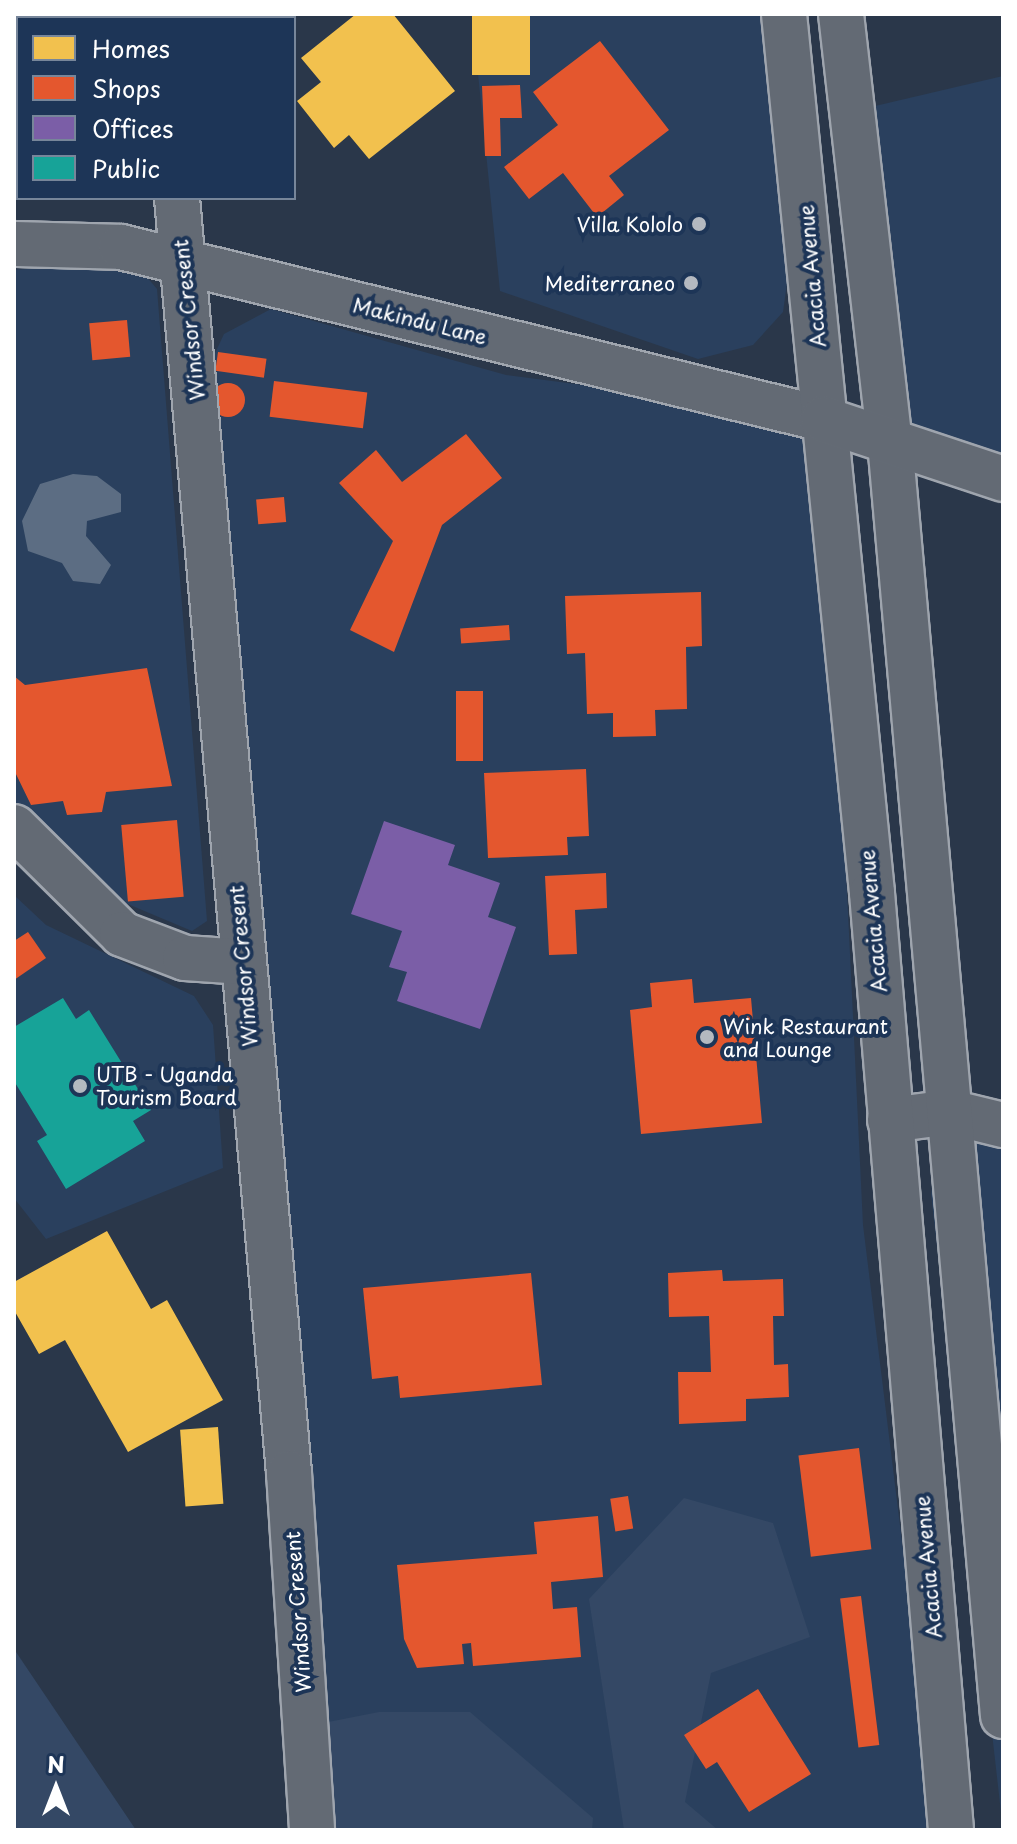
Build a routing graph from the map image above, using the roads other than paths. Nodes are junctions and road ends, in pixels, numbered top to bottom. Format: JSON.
{"nodes":[{"id":1,"x":784,"y":14,"type":"edge"},
{"id":2,"x":841,"y":14,"type":"edge"},
{"id":3,"x":177,"y":200,"type":"edge"},
{"id":4,"x":14,"y":244,"type":"edge"},
{"id":5,"x":183,"y":262,"type":"junction"},
{"id":6,"x":823,"y":419,"type":"junction"},
{"id":7,"x":890,"y":442,"type":"junction"},
{"id":8,"x":1003,"y":479,"type":"edge"},
{"id":9,"x":14,"y":827,"type":"edge"},
{"id":10,"x":244,"y":962,"type":"junction"},
{"id":11,"x":950,"y":1112,"type":"junction"},
{"id":12,"x":890,"y":1120,"type":"junction"},
{"id":13,"x":1003,"y":1125,"type":"edge"},
{"id":14,"x":1003,"y":1716,"type":"edge"},
{"id":15,"x":312,"y":1830,"type":"edge"},
{"id":16,"x":951,"y":1830,"type":"edge"}],
"edges":[{"from":1,"to":6,"type":"main road","name":"Acacia Avenue"},
{"from":2,"to":7,"type":"main road"},
{"from":3,"to":5,"type":"main road","name":"Windsor Cresent"},
{"from":4,"to":5,"type":"main road","name":"Makindu Lane"},
{"from":5,"to":6,"type":"main road","name":"Makindu Lane"},
{"from":5,"to":10,"type":"main road","name":"Windsor Cresent"},
{"from":6,"to":7,"type":"main road","name":"Makindu Lane"},
{"from":6,"to":12,"type":"main road","name":"Acacia Avenue"},
{"from":7,"to":8,"type":"main road","name":"Makindu Lane"},
{"from":7,"to":11,"type":"main road"},
{"from":9,"to":10,"type":"main road"},
{"from":10,"to":15,"type":"main road","name":"Windsor Cresent"},
{"from":11,"to":12,"type":"main road"},
{"from":11,"to":13,"type":"main road"},
{"from":11,"to":14,"type":"main road"},
{"from":12,"to":16,"type":"main road","name":"Acacia Avenue"}]}
